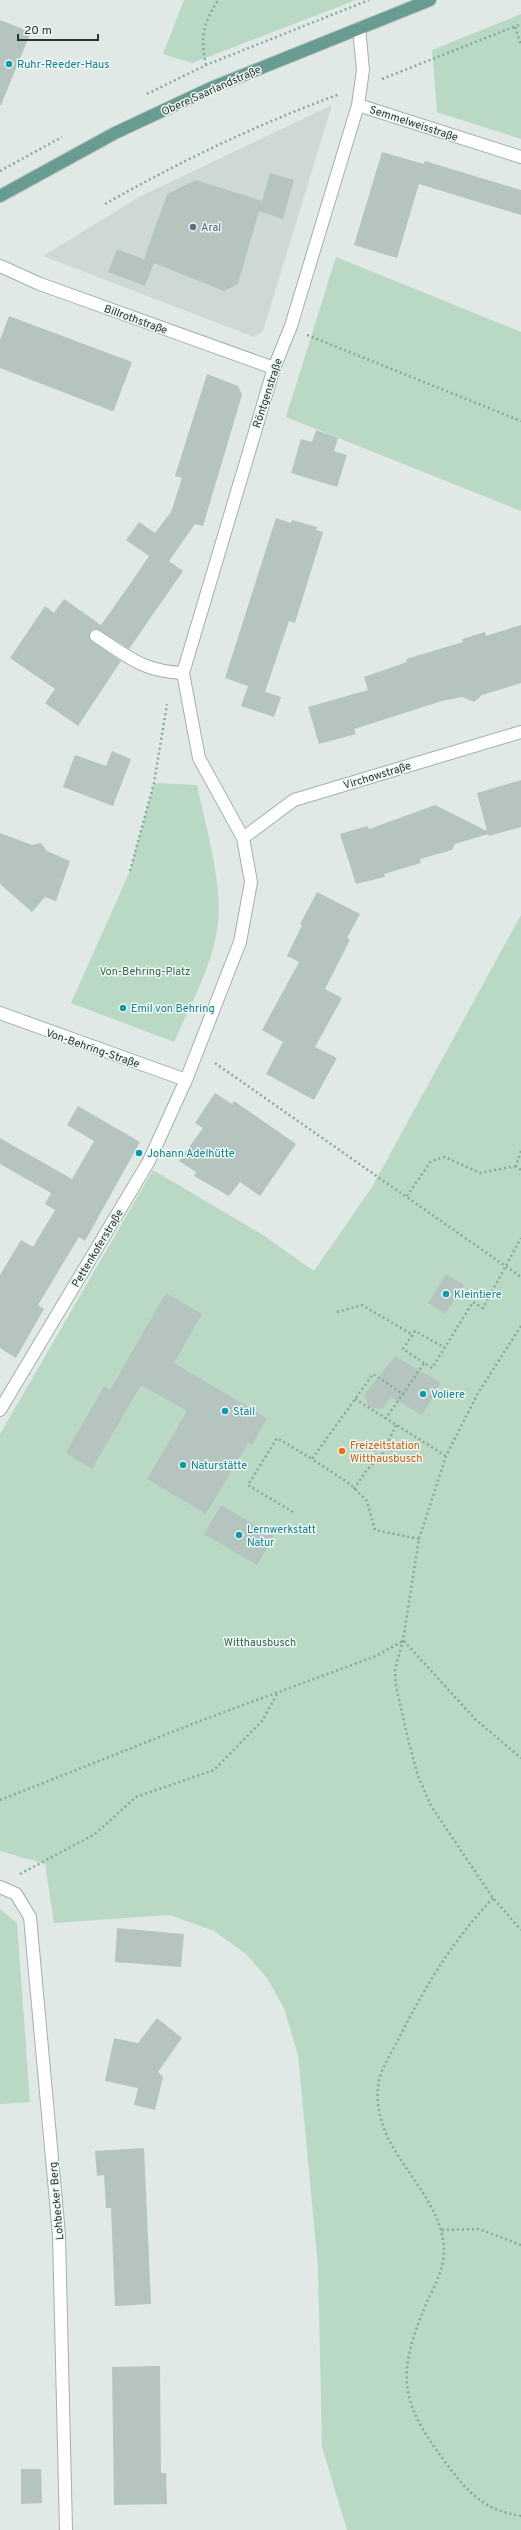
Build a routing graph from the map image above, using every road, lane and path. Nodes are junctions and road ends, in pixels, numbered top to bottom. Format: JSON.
{"nodes":[{"id":1,"x":218,"y":0,"type":"edge"},
{"id":2,"x":430,"y":0,"type":"edge"},
{"id":3,"x":521,"y":24,"type":"edge"},
{"id":4,"x":516,"y":27,"type":"junction"},
{"id":5,"x":359,"y":28,"type":"junction"},
{"id":6,"x":521,"y":45,"type":"edge"},
{"id":7,"x":362,"y":86,"type":"junction"},
{"id":8,"x":211,"y":88,"type":"junction"},
{"id":9,"x":358,"y":106,"type":"junction"},
{"id":10,"x":521,"y":157,"type":"edge"},
{"id":11,"x":0,"y":196,"type":"edge"},
{"id":12,"x":105,"y":204,"type":"dead end"},
{"id":13,"x":0,"y":266,"type":"edge"},
{"id":14,"x":291,"y":326,"type":"junction"},
{"id":15,"x":274,"y":368,"type":"junction"},
{"id":16,"x":521,"y":421,"type":"edge"},
{"id":17,"x":96,"y":636,"type":"dead end"},
{"id":18,"x":183,"y":677,"type":"junction"},
{"id":19,"x":521,"y":732,"type":"edge"},
{"id":20,"x":243,"y":838,"type":"junction"},
{"id":21,"x":130,"y":871,"type":"dead end"},
{"id":22,"x":0,"y":1013,"type":"edge"},
{"id":23,"x":198,"y":1051,"type":"junction"},
{"id":24,"x":186,"y":1080,"type":"junction"},
{"id":25,"x":521,"y":1151,"type":"edge"},
{"id":26,"x":516,"y":1166,"type":"junction"},
{"id":27,"x":521,"y":1170,"type":"edge"},
{"id":28,"x":407,"y":1196,"type":"junction"},
{"id":29,"x":521,"y":1238,"type":"edge"},
{"id":30,"x":505,"y":1265,"type":"junction"},
{"id":31,"x":521,"y":1277,"type":"edge"},
{"id":32,"x":337,"y":1312,"type":"dead end"},
{"id":33,"x":521,"y":1326,"type":"edge"},
{"id":34,"x":413,"y":1335,"type":"junction"},
{"id":35,"x":445,"y":1348,"type":"junction"},
{"id":36,"x":424,"y":1363,"type":"junction"},
{"id":37,"x":403,"y":1394,"type":"junction"},
{"id":38,"x":355,"y":1399,"type":"junction"},
{"id":39,"x":0,"y":1410,"type":"edge"},
{"id":40,"x":385,"y":1419,"type":"junction"},
{"id":41,"x":396,"y":1425,"type":"junction"},
{"id":42,"x":446,"y":1456,"type":"junction"},
{"id":43,"x":312,"y":1459,"type":"junction"},
{"id":44,"x":354,"y":1489,"type":"junction"},
{"id":45,"x":293,"y":1512,"type":"dead end"},
{"id":46,"x":419,"y":1539,"type":"junction"},
{"id":47,"x":403,"y":1640,"type":"junction"},
{"id":48,"x":277,"y":1693,"type":"junction"},
{"id":49,"x":521,"y":1758,"type":"edge"},
{"id":50,"x":0,"y":1800,"type":"edge"},
{"id":51,"x":14,"y":1878,"type":"dead end"},
{"id":52,"x":0,"y":1887,"type":"edge"},
{"id":53,"x":494,"y":1898,"type":"junction"},
{"id":54,"x":521,"y":1930,"type":"edge"},
{"id":55,"x":442,"y":2230,"type":"junction"},
{"id":56,"x":521,"y":2245,"type":"edge"},
{"id":57,"x":521,"y":2516,"type":"edge"},
{"id":58,"x":66,"y":2530,"type":"edge"}],
"edges":[{"from":1,"to":8,"type":"path"},
{"from":2,"to":5,"type":"main road","name":"Obere Saarlandstraße"},
{"from":3,"to":4,"type":"path"},
{"from":4,"to":6,"type":"path"},
{"from":4,"to":7,"type":"path"},
{"from":5,"to":7,"type":"street","name":"Semmelweisstraße"},
{"from":5,"to":8,"type":"main road","name":"Obere Saarlandstraße"},
{"from":7,"to":9,"type":"street","name":"Semmelweisstraße"},
{"from":7,"to":12,"type":"path"},
{"from":8,"to":11,"type":"main road","name":"Obere Saarlandstraße"},
{"from":9,"to":10,"type":"street","name":"Semmelweisstraße"},
{"from":9,"to":14,"type":"street","name":"Röntgenstraße"},
{"from":13,"to":15,"type":"street","name":"Billrothstraße"},
{"from":14,"to":15,"type":"street","name":"Röntgenstraße"},
{"from":14,"to":16,"type":"path"},
{"from":15,"to":18,"type":"street","name":"Röntgenstraße"},
{"from":17,"to":18,"type":"street"},
{"from":18,"to":20,"type":"street"},
{"from":18,"to":21,"type":"path"},
{"from":19,"to":20,"type":"street","name":"Virchowstraße"},
{"from":20,"to":23,"type":"street"},
{"from":22,"to":24,"type":"street","name":"Von-Behring-Straße"},
{"from":23,"to":24,"type":"street"},
{"from":23,"to":28,"type":"path"},
{"from":24,"to":39,"type":"street","name":"Pettenkoferstraße"},
{"from":25,"to":26,"type":"path"},
{"from":26,"to":27,"type":"path"},
{"from":26,"to":28,"type":"path"},
{"from":28,"to":30,"type":"path"},
{"from":29,"to":30,"type":"path"},
{"from":30,"to":31,"type":"path"},
{"from":30,"to":35,"type":"path"},
{"from":32,"to":34,"type":"path"},
{"from":33,"to":42,"type":"path"},
{"from":34,"to":35,"type":"path"},
{"from":34,"to":36,"type":"path"},
{"from":35,"to":36,"type":"path"},
{"from":36,"to":37,"type":"path"},
{"from":37,"to":38,"type":"path"},
{"from":37,"to":40,"type":"path"},
{"from":38,"to":40,"type":"path"},
{"from":38,"to":43,"type":"path"},
{"from":40,"to":41,"type":"path"},
{"from":41,"to":42,"type":"path"},
{"from":41,"to":44,"type":"path"},
{"from":42,"to":46,"type":"path"},
{"from":43,"to":44,"type":"path"},
{"from":43,"to":45,"type":"path"},
{"from":44,"to":46,"type":"path"},
{"from":46,"to":47,"type":"path"},
{"from":47,"to":48,"type":"path"},
{"from":47,"to":49,"type":"path"},
{"from":47,"to":53,"type":"path"},
{"from":48,"to":50,"type":"path"},
{"from":48,"to":51,"type":"path"},
{"from":52,"to":58,"type":"street","name":"Lohbecker Berg"},
{"from":53,"to":54,"type":"path"},
{"from":53,"to":55,"type":"path"},
{"from":55,"to":56,"type":"path"},
{"from":55,"to":57,"type":"path"}]}
